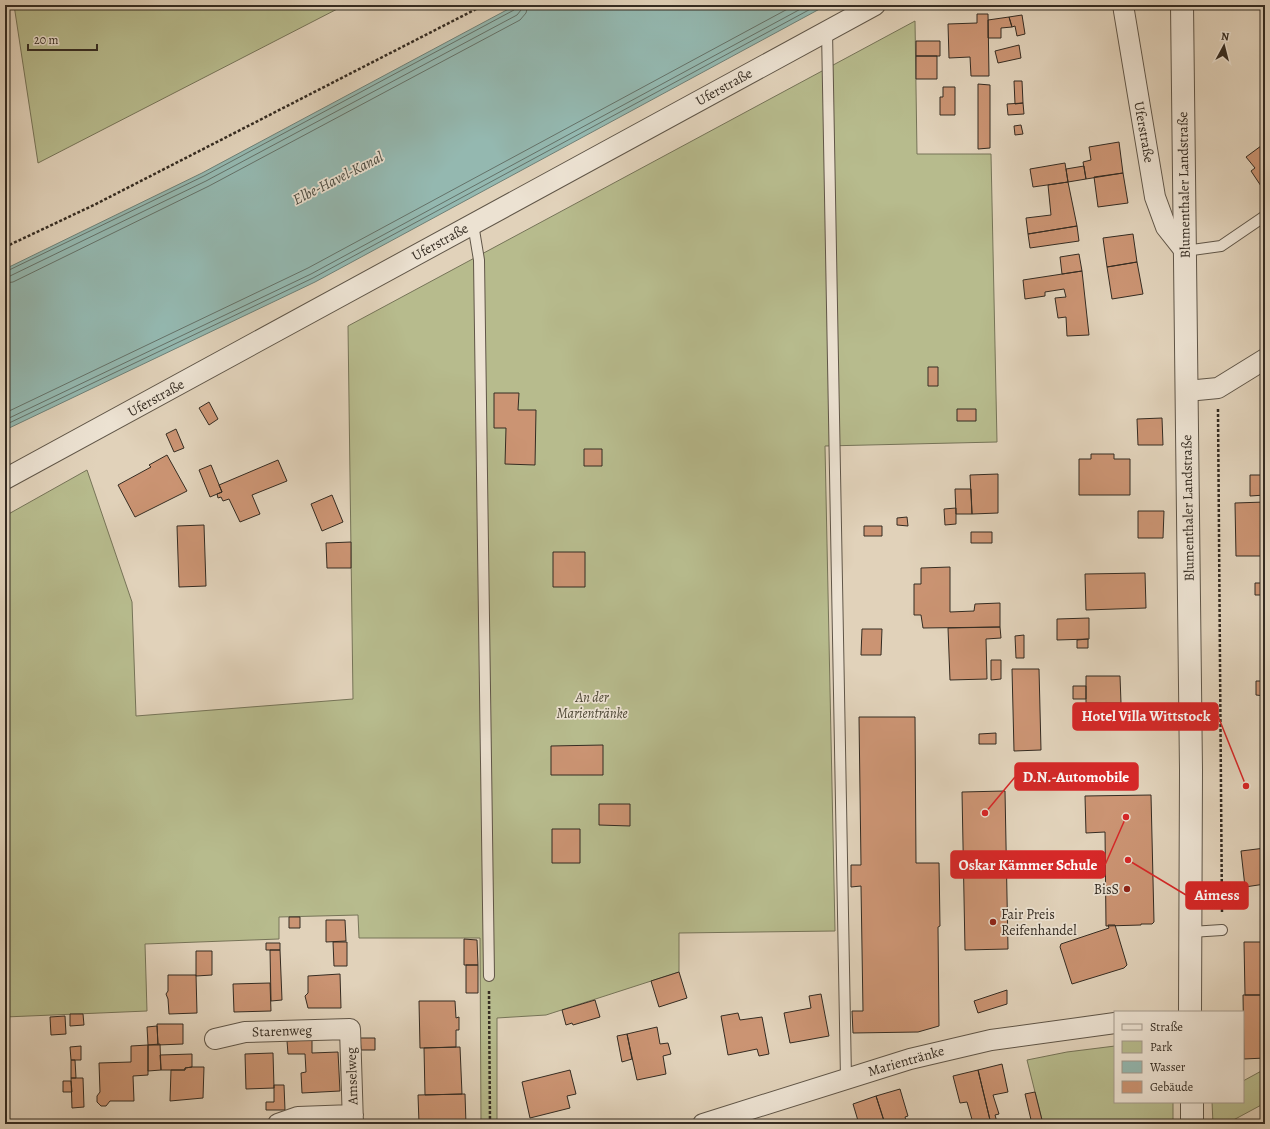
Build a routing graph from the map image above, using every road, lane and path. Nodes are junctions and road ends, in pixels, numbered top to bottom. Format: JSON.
{"nodes":[{"id":1,"x":484,"y":5,"type":"edge"},
{"id":2,"x":875,"y":5,"type":"edge"},
{"id":3,"x":1122,"y":5,"type":"edge"},
{"id":4,"x":1182,"y":5,"type":"edge"},
{"id":5,"x":827,"y":31,"type":"junction"},
{"id":6,"x":1265,"y":216,"type":"edge"},
{"id":7,"x":472,"y":224,"type":"junction"},
{"id":8,"x":5,"y":247,"type":"edge"},
{"id":9,"x":1185,"y":251,"type":"junction"},
{"id":10,"x":1265,"y":359,"type":"edge"},
{"id":11,"x":1218,"y":388,"type":"junction"},
{"id":12,"x":1187,"y":391,"type":"junction"},
{"id":13,"x":5,"y":479,"type":"edge"},
{"id":14,"x":1222,"y":930,"type":"joint"},
{"id":15,"x":1191,"y":932,"type":"junction"},
{"id":16,"x":489,"y":976,"type":"joint"},
{"id":17,"x":1190,"y":1011,"type":"edge"},
{"id":18,"x":1114,"y":1023,"type":"edge"},
{"id":19,"x":350,"y":1029,"type":"joint"},
{"id":20,"x":215,"y":1039,"type":"dead end"},
{"id":21,"x":846,"y":1079,"type":"junction"},
{"id":22,"x":1192,"y":1103,"type":"edge"},
{"id":23,"x":353,"y":1120,"type":"edge"},
{"id":24,"x":278,"y":1124,"type":"edge"},
{"id":25,"x":490,"y":1124,"type":"edge"},
{"id":26,"x":703,"y":1124,"type":"edge"},
{"id":27,"x":1192,"y":1124,"type":"edge"}],
"edges":[{"from":1,"to":8,"type":"path"},
{"from":2,"to":5,"type":"street","name":"Uferstraße"},
{"from":3,"to":9,"type":"street","name":"Uferstraße"},
{"from":4,"to":9,"type":"street","name":"Blumenthaler Landstraße"},
{"from":5,"to":7,"type":"street","name":"Uferstraße"},
{"from":5,"to":21,"type":"lane"},
{"from":6,"to":9,"type":"lane"},
{"from":7,"to":13,"type":"street","name":"Uferstraße"},
{"from":7,"to":16,"type":"lane"},
{"from":9,"to":12,"type":"street","name":"Blumenthaler Landstraße"},
{"from":10,"to":11,"type":"street"},
{"from":11,"to":12,"type":"street"},
{"from":11,"to":14,"type":"path"},
{"from":12,"to":15,"type":"street","name":"Blumenthaler Landstraße"},
{"from":14,"to":15,"type":"lane"},
{"from":15,"to":17,"type":"street","name":"Blumenthaler Landstraße"},
{"from":16,"to":25,"type":"path"},
{"from":18,"to":21,"type":"street","name":"Marientränke"},
{"from":19,"to":20,"type":"street","name":"Starenweg"},
{"from":19,"to":23,"type":"street","name":"Amselweg"},
{"from":21,"to":26,"type":"street","name":"Marientränke"},
{"from":22,"to":27,"type":"street"},
{"from":23,"to":24,"type":"street"}]}
